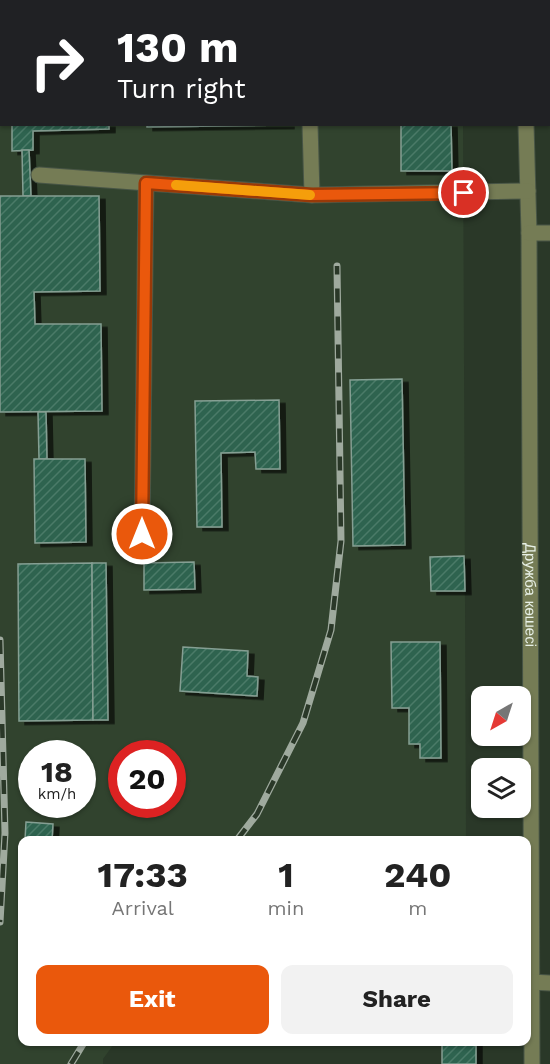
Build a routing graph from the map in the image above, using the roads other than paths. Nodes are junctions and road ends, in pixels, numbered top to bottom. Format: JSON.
{"nodes":[{"id":1,"x":310,"y":126,"type":"edge"},
{"id":2,"x":526,"y":126,"type":"edge"},
{"id":3,"x":39,"y":175,"type":"dead end"},
{"id":4,"x":146,"y":183,"type":"junction"},
{"id":5,"x":528,"y":191,"type":"junction"},
{"id":6,"x":312,"y":195,"type":"junction"},
{"id":7,"x":529,"y":233,"type":"junction"},
{"id":8,"x":550,"y":233,"type":"edge"},
{"id":9,"x":142,"y":534,"type":"dead end"},
{"id":10,"x":531,"y":836,"type":"edge"},
{"id":11,"x":531,"y":982,"type":"joint"},
{"id":12,"x":550,"y":983,"type":"edge"},
{"id":13,"x":532,"y":1064,"type":"edge"}],
"edges":[{"from":1,"to":6,"type":"street"},
{"from":2,"to":5,"type":"street","name":"Дружба көшесі"},
{"from":3,"to":4,"type":"street"},
{"from":4,"to":6,"type":"street"},
{"from":4,"to":9,"type":"street"},
{"from":5,"to":6,"type":"street"},
{"from":5,"to":7,"type":"street","name":"Дружба көшесі"},
{"from":7,"to":8,"type":"street"},
{"from":7,"to":10,"type":"street","name":"Дружба көшесі"},
{"from":11,"to":12,"type":"street"},
{"from":11,"to":13,"type":"street","name":"Дружба көшесі"}]}
